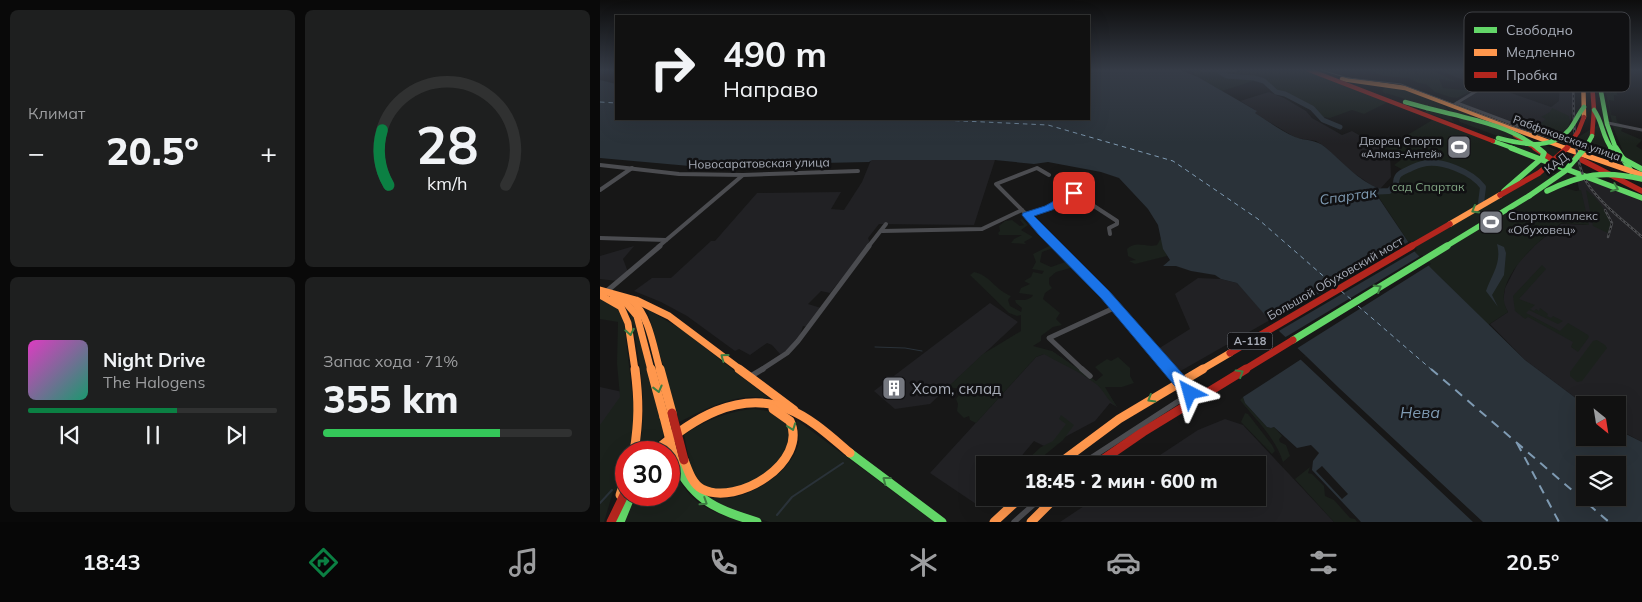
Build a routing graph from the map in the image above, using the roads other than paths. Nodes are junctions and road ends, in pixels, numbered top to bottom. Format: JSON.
{"nodes":[{"id":1,"x":1376,"y":94,"type":"edge"},
{"id":2,"x":1383,"y":94,"type":"edge"},
{"id":3,"x":1387,"y":94,"type":"edge"},
{"id":4,"x":1422,"y":94,"type":"edge"},
{"id":5,"x":1471,"y":94,"type":"edge"},
{"id":6,"x":1584,"y":94,"type":"edge"},
{"id":7,"x":1593,"y":94,"type":"edge"},
{"id":8,"x":1602,"y":94,"type":"edge"},
{"id":9,"x":1429,"y":97,"type":"junction"},
{"id":10,"x":1407,"y":102,"type":"junction"},
{"id":11,"x":1454,"y":105,"type":"junction"},
{"id":12,"x":1584,"y":107,"type":"junction"},
{"id":13,"x":1594,"y":110,"type":"junction"},
{"id":14,"x":1608,"y":123,"type":"junction"},
{"id":15,"x":1467,"y":127,"type":"junction"},
{"id":16,"x":1642,"y":130,"type":"edge"},
{"id":17,"x":1541,"y":140,"type":"junction"},
{"id":18,"x":1622,"y":161,"type":"junction"},
{"id":19,"x":1609,"y":164,"type":"junction"},
{"id":20,"x":600,"y":165,"type":"edge"},
{"id":21,"x":632,"y":168,"type":"junction"},
{"id":22,"x":858,"y":171,"type":"dead end"},
{"id":23,"x":1640,"y":174,"type":"edge"},
{"id":24,"x":743,"y":175,"type":"junction"},
{"id":25,"x":1049,"y":175,"type":"dead end"},
{"id":26,"x":1590,"y":178,"type":"junction"},
{"id":27,"x":600,"y":190,"type":"edge"},
{"id":28,"x":1642,"y":191,"type":"edge"},
{"id":29,"x":1500,"y":195,"type":"junction"},
{"id":30,"x":1529,"y":196,"type":"junction"},
{"id":31,"x":1642,"y":198,"type":"edge"},
{"id":32,"x":1022,"y":210,"type":"junction"},
{"id":33,"x":1027,"y":215,"type":"junction"},
{"id":34,"x":886,"y":224,"type":"dead end"},
{"id":35,"x":1450,"y":224,"type":"joint"},
{"id":36,"x":882,"y":231,"type":"junction"},
{"id":37,"x":1110,"y":234,"type":"dead end"},
{"id":38,"x":600,"y":238,"type":"edge"},
{"id":39,"x":666,"y":240,"type":"junction"},
{"id":40,"x":602,"y":293,"type":"edge"},
{"id":41,"x":630,"y":298,"type":"junction"},
{"id":42,"x":1116,"y":307,"type":"junction"},
{"id":43,"x":751,"y":376,"type":"junction"},
{"id":44,"x":1090,"y":376,"type":"dead end"},
{"id":45,"x":805,"y":418,"type":"junction"},
{"id":46,"x":678,"y":438,"type":"edge"},
{"id":47,"x":678,"y":438,"type":"edge"},
{"id":48,"x":636,"y":441,"type":"edge"},
{"id":49,"x":666,"y":441,"type":"edge"},
{"id":50,"x":680,"y":444,"type":"edge"},
{"id":51,"x":1068,"y":456,"type":"edge"},
{"id":52,"x":1093,"y":456,"type":"edge"},
{"id":53,"x":1108,"y":456,"type":"edge"},
{"id":54,"x":617,"y":506,"type":"edge"},
{"id":55,"x":618,"y":506,"type":"edge"},
{"id":56,"x":627,"y":506,"type":"edge"},
{"id":57,"x":1011,"y":506,"type":"edge"},
{"id":58,"x":1032,"y":506,"type":"edge"},
{"id":59,"x":1047,"y":506,"type":"edge"},
{"id":60,"x":614,"y":515,"type":"junction"},
{"id":61,"x":611,"y":522,"type":"edge"},
{"id":62,"x":620,"y":522,"type":"edge"},
{"id":63,"x":757,"y":522,"type":"edge"},
{"id":64,"x":942,"y":522,"type":"edge"},
{"id":65,"x":994,"y":522,"type":"edge"},
{"id":66,"x":1014,"y":522,"type":"edge"},
{"id":67,"x":1031,"y":522,"type":"edge"}],
"edges":[{"from":1,"to":26,"type":"main road"},
{"from":2,"to":10,"type":"main road"},
{"from":3,"to":10,"type":"main road"},
{"from":4,"to":9,"type":"main road","name":"Рабфаковская улица"},
{"from":5,"to":11,"type":"street"},
{"from":6,"to":12,"type":"main road","name":"КАД","number":"А-118"},
{"from":7,"to":13,"type":"main road","name":"КАД","number":"А-118"},
{"from":8,"to":14,"type":"main road"},
{"from":9,"to":11,"type":"main road","name":"Рабфаковская улица"},
{"from":9,"to":15,"type":"main road"},
{"from":10,"to":29,"type":"main road","bridge":true},
{"from":11,"to":17,"type":"main road","name":"Рабфаковская улица"},
{"from":11,"to":18,"type":"street"},
{"from":12,"to":15,"type":"main road","bridge":true},
{"from":12,"to":29,"type":"main road","name":"КАД","number":"А-118","bridge":true},
{"from":13,"to":23,"type":"main road","bridge":true},
{"from":13,"to":30,"type":"main road","name":"КАД","number":"А-118","bridge":true},
{"from":14,"to":16,"type":"street"},
{"from":14,"to":18,"type":"main road"},
{"from":15,"to":26,"type":"main road"},
{"from":17,"to":19,"type":"main road","name":"Рабфаковская улица"},
{"from":17,"to":28,"type":"main road"},
{"from":18,"to":19,"type":"main road"},
{"from":18,"to":23,"type":"main road"},
{"from":19,"to":23,"type":"main road","name":"Рабфаковская улица"},
{"from":20,"to":21,"type":"street","name":"Новосаратовская улица"},
{"from":21,"to":24,"type":"street","name":"Новосаратовская улица"},
{"from":21,"to":27,"type":"street"},
{"from":22,"to":24,"type":"street","name":"Новосаратовская улица"},
{"from":23,"to":30,"type":"main road","bridge":true},
{"from":24,"to":39,"type":"street"},
{"from":25,"to":32,"type":"street"},
{"from":26,"to":31,"type":"main road","one_way":true},
{"from":29,"to":35,"type":"main road","name":"КАД","number":"А-118","one_way":true},
{"from":53,"to":30,"type":"main road","name":"КАД","number":"А-118","one_way":true},
{"from":32,"to":33,"type":"street"},
{"from":32,"to":36,"type":"street"},
{"from":33,"to":37,"type":"street"},
{"from":33,"to":42,"type":"street"},
{"from":34,"to":36,"type":"street"},
{"from":35,"to":51,"type":"main road","name":"Большой Обуховский мост","number":"А-118","one_way":true,"bridge":true},
{"from":36,"to":43,"type":"street"},
{"from":38,"to":39,"type":"street"},
{"from":39,"to":40,"type":"street"},
{"from":40,"to":41,"type":"main road"},
{"from":40,"to":48,"type":"main road","one_way":true},
{"from":40,"to":63,"type":"main road","one_way":true,"bridge":true},
{"from":43,"to":41,"type":"main road","one_way":true},
{"from":47,"to":41,"type":"main road","one_way":true,"bridge":true},
{"from":42,"to":44,"type":"street"},
{"from":42,"to":52,"type":"street"},
{"from":43,"to":45,"type":"main road"},
{"from":45,"to":49,"type":"main road"},
{"from":64,"to":45,"type":"main road","one_way":true},
{"from":46,"to":50,"type":"main road","one_way":true,"bridge":true},
{"from":54,"to":60,"type":"main road"},
{"from":55,"to":60,"type":"main road"},
{"from":56,"to":62,"type":"main road"},
{"from":57,"to":65,"type":"main road"},
{"from":58,"to":66,"type":"street"},
{"from":59,"to":67,"type":"main road"},
{"from":60,"to":61,"type":"main road"}]}
